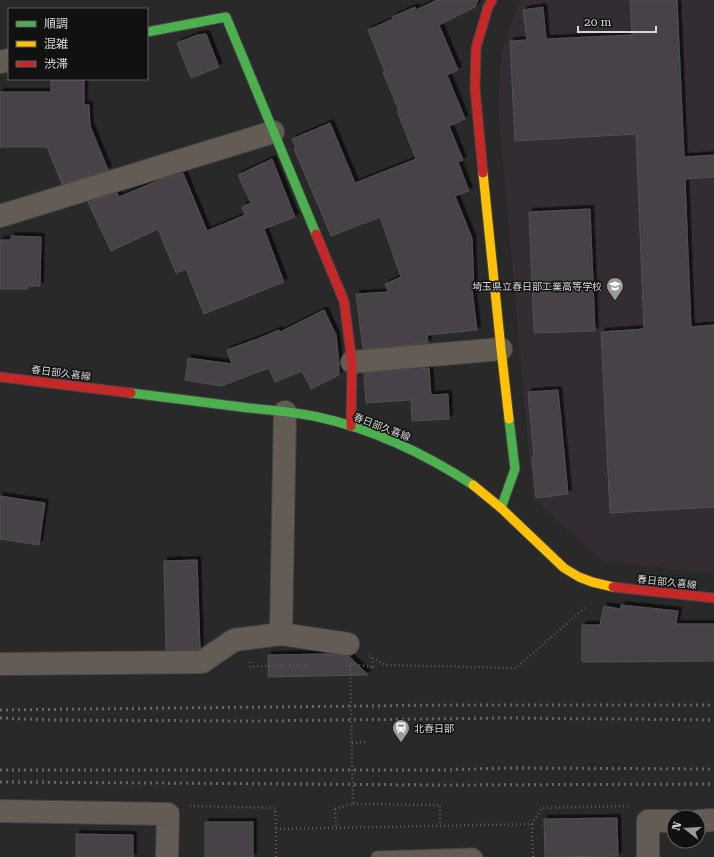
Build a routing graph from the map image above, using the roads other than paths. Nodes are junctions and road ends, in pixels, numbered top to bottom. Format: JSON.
{"nodes":[{"id":1,"x":492,"y":0,"type":"edge"},
{"id":2,"x":148,"y":32,"type":"edge"},
{"id":3,"x":273,"y":132,"type":"junction"},
{"id":4,"x":0,"y":216,"type":"edge"},
{"id":5,"x":501,"y":349,"type":"junction"},
{"id":6,"x":352,"y":362,"type":"junction"},
{"id":7,"x":0,"y":377,"type":"edge"},
{"id":8,"x":285,"y":412,"type":"junction"},
{"id":9,"x":351,"y":426,"type":"junction"},
{"id":10,"x":501,"y":508,"type":"junction"},
{"id":11,"x":714,"y":598,"type":"edge"},
{"id":12,"x":281,"y":634,"type":"junction"},
{"id":13,"x":348,"y":644,"type":"road end"},
{"id":14,"x":0,"y":664,"type":"edge"},
{"id":15,"x":0,"y":811,"type":"edge"},
{"id":16,"x":666,"y":821,"type":"edge"},
{"id":17,"x":167,"y":857,"type":"edge"},
{"id":18,"x":376,"y":857,"type":"edge"},
{"id":19,"x":477,"y":857,"type":"edge"},
{"id":20,"x":648,"y":857,"type":"edge"}],
"edges":[{"from":1,"to":5,"type":"street"},
{"from":2,"to":3,"type":"street"},
{"from":3,"to":4,"type":"street"},
{"from":3,"to":6,"type":"street"},
{"from":5,"to":6,"type":"street"},
{"from":5,"to":10,"type":"street"},
{"from":6,"to":9,"type":"street"},
{"from":7,"to":8,"type":"street","name":"春日部久喜線"},
{"from":8,"to":9,"type":"street","name":"春日部久喜線"},
{"from":8,"to":12,"type":"street"},
{"from":9,"to":10,"type":"street","name":"春日部久喜線"},
{"from":10,"to":11,"type":"street","name":"春日部久喜線"},
{"from":12,"to":13,"type":"street"},
{"from":12,"to":14,"type":"street"},
{"from":15,"to":17,"type":"street"},
{"from":16,"to":20,"type":"street"},
{"from":18,"to":19,"type":"lane"}]}
